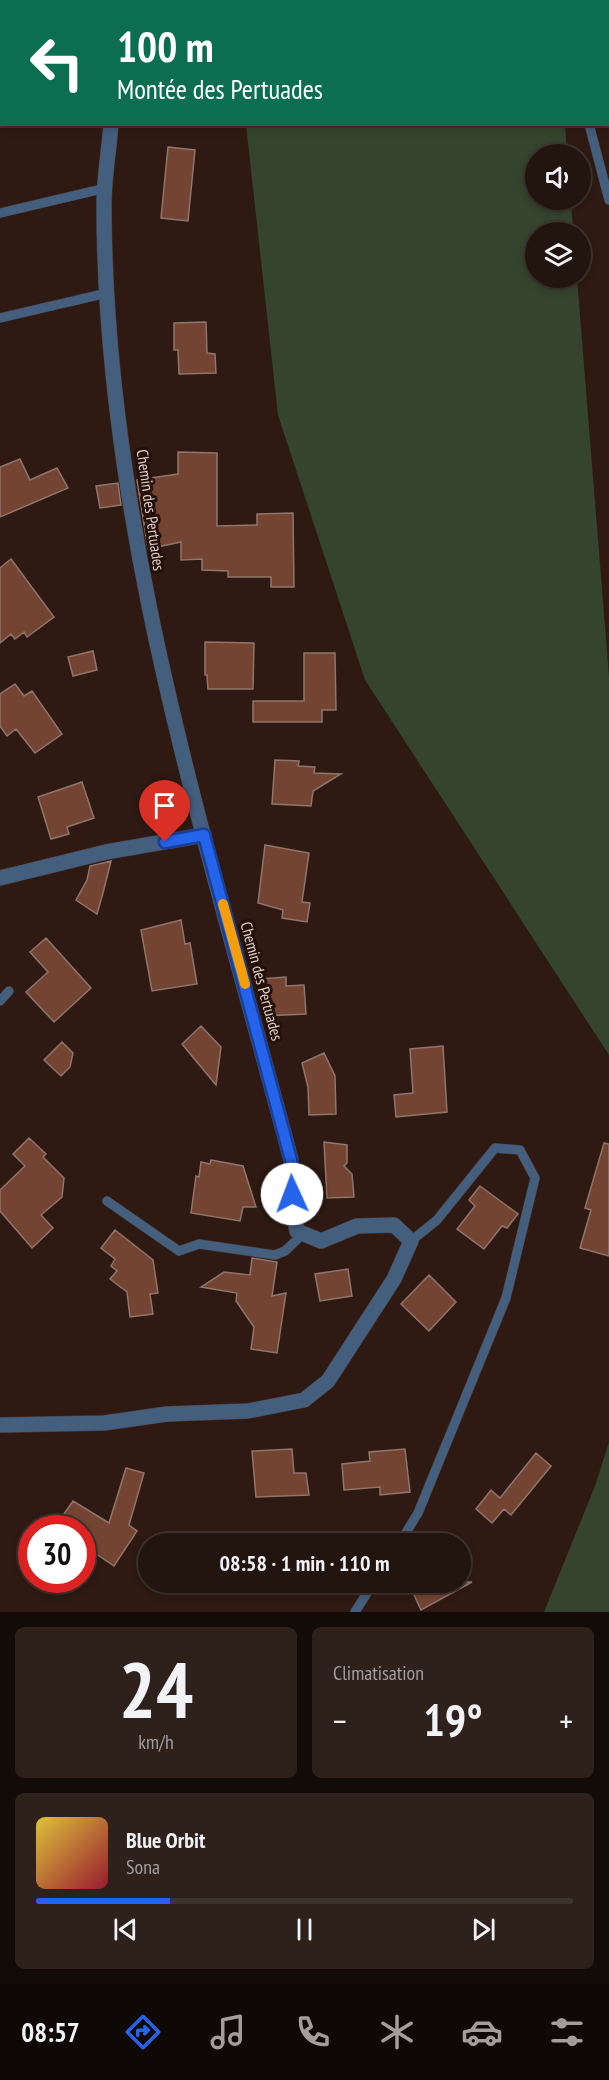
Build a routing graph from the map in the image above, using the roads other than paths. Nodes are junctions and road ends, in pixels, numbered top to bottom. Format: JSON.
{"nodes":[{"id":1,"x":111,"y":126,"type":"edge"},
{"id":2,"x":590,"y":126,"type":"edge"},
{"id":3,"x":105,"y":188,"type":"junction"},
{"id":4,"x":609,"y":200,"type":"edge"},
{"id":5,"x":0,"y":213,"type":"edge"},
{"id":6,"x":107,"y":292,"type":"junction"},
{"id":7,"x":0,"y":318,"type":"edge"},
{"id":8,"x":204,"y":835,"type":"junction"},
{"id":9,"x":0,"y":879,"type":"edge"},
{"id":10,"x":9,"y":991,"type":"dead end"},
{"id":11,"x":0,"y":1001,"type":"edge"},
{"id":12,"x":106,"y":1201,"type":"dead end"},
{"id":13,"x":304,"y":1233,"type":"junction"},
{"id":14,"x":411,"y":1241,"type":"junction"},
{"id":15,"x":0,"y":1425,"type":"edge"},
{"id":16,"x":406,"y":1533,"type":"edge"},
{"id":17,"x":367,"y":1593,"type":"edge"},
{"id":18,"x":355,"y":1612,"type":"edge"}],
"edges":[{"from":1,"to":3,"type":"street","name":"Chemin des Pertuades"},
{"from":2,"to":4,"type":"lane"},
{"from":3,"to":5,"type":"lane"},
{"from":3,"to":6,"type":"street","name":"Chemin des Pertuades"},
{"from":6,"to":7,"type":"lane"},
{"from":6,"to":8,"type":"street","name":"Chemin des Pertuades"},
{"from":8,"to":9,"type":"street"},
{"from":8,"to":13,"type":"street","name":"Chemin des Pertuades"},
{"from":10,"to":11,"type":"lane"},
{"from":12,"to":13,"type":"lane"},
{"from":13,"to":14,"type":"street"},
{"from":14,"to":15,"type":"street"},
{"from":14,"to":16,"type":"lane"},
{"from":17,"to":18,"type":"lane"}]}
